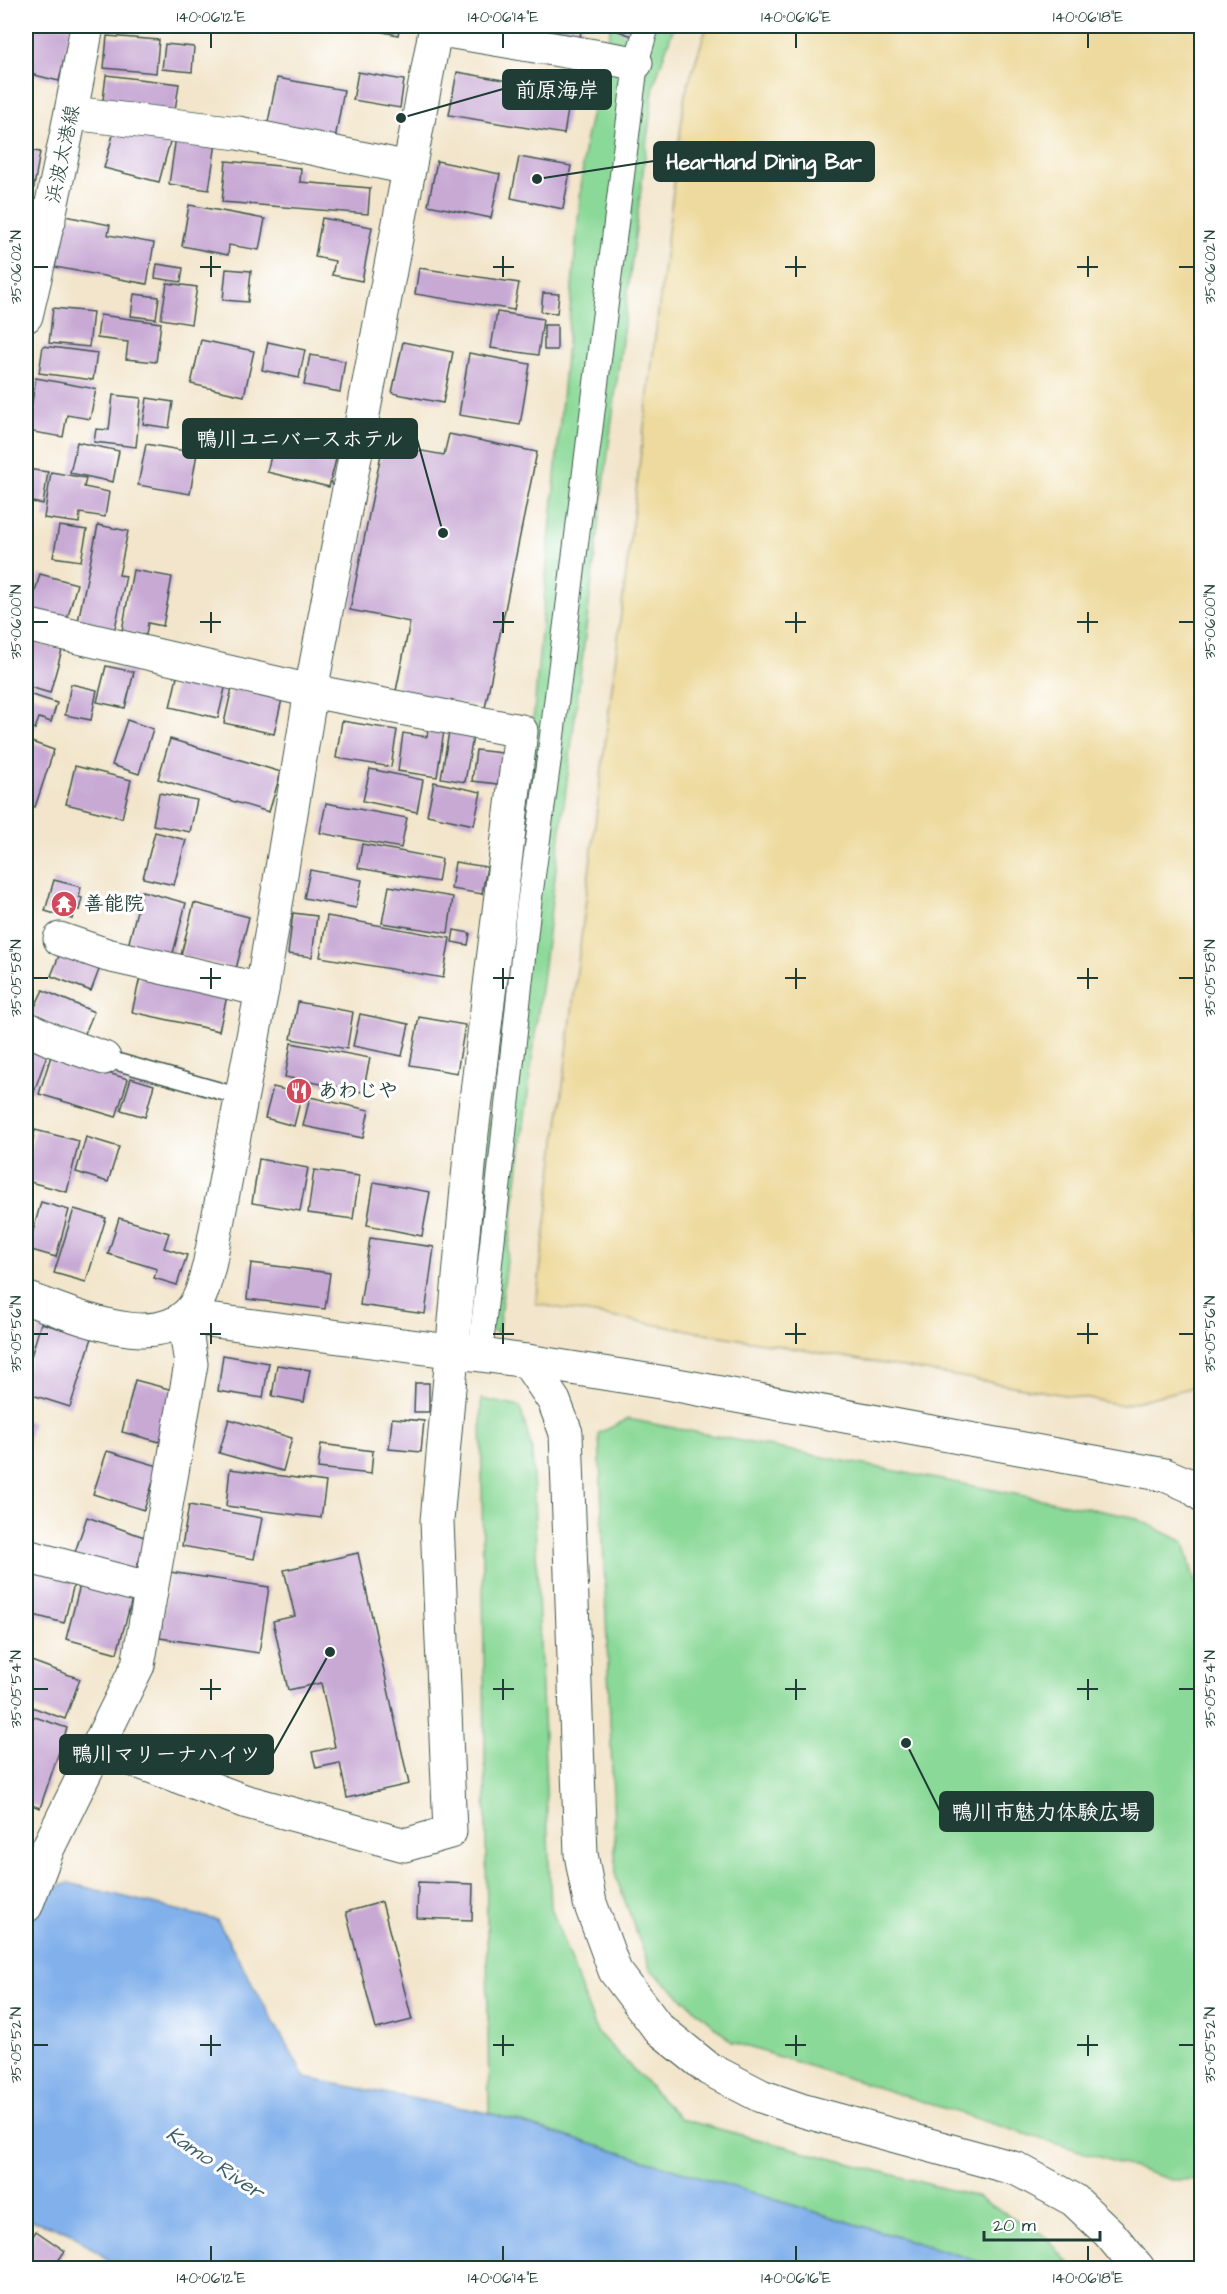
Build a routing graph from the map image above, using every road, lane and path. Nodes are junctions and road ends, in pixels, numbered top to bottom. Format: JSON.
{"nodes":[{"id":1,"x":87,"y":26,"type":"edge"},
{"id":2,"x":648,"y":26,"type":"edge"},
{"id":3,"x":435,"y":27,"type":"edge"},
{"id":4,"x":636,"y":63,"type":"junction"},
{"id":5,"x":72,"y":113,"type":"junction"},
{"id":6,"x":409,"y":168,"type":"junction"},
{"id":7,"x":37,"y":218,"type":"edge"},
{"id":8,"x":26,"y":316,"type":"edge"},
{"id":9,"x":26,"y":625,"type":"edge"},
{"id":10,"x":311,"y":692,"type":"junction"},
{"id":11,"x":60,"y":939,"type":"dead end"},
{"id":12,"x":262,"y":990,"type":"junction"},
{"id":13,"x":26,"y":1028,"type":"edge"},
{"id":14,"x":104,"y":1058,"type":"joint"},
{"id":15,"x":241,"y":1097,"type":"junction"},
{"id":16,"x":26,"y":1298,"type":"edge"},
{"id":17,"x":184,"y":1317,"type":"junction"},
{"id":18,"x":466,"y":1353,"type":"junction"},
{"id":19,"x":527,"y":1361,"type":"junction"},
{"id":20,"x":1202,"y":1495,"type":"edge"},
{"id":21,"x":26,"y":1556,"type":"edge"},
{"id":22,"x":151,"y":1589,"type":"junction"},
{"id":23,"x":99,"y":1747,"type":"junction"},
{"id":24,"x":26,"y":1906,"type":"edge"},
{"id":25,"x":1138,"y":2268,"type":"edge"}],
"edges":[{"from":1,"to":5,"type":"street","name":"浜波太港線"},
{"from":2,"to":4,"type":"street"},
{"from":3,"to":4,"type":"street"},
{"from":3,"to":6,"type":"street"},
{"from":4,"to":18,"type":"street"},
{"from":5,"to":6,"type":"street"},
{"from":5,"to":7,"type":"street","name":"浜波太港線"},
{"from":6,"to":10,"type":"street"},
{"from":7,"to":8,"type":"street","name":"浜波太港線"},
{"from":9,"to":10,"type":"street"},
{"from":10,"to":12,"type":"street"},
{"from":10,"to":18,"type":"street"},
{"from":11,"to":12,"type":"street"},
{"from":12,"to":15,"type":"street"},
{"from":13,"to":14,"type":"street"},
{"from":14,"to":15,"type":"lane"},
{"from":15,"to":17,"type":"street"},
{"from":16,"to":17,"type":"street"},
{"from":17,"to":18,"type":"street"},
{"from":17,"to":22,"type":"street"},
{"from":18,"to":19,"type":"street"},
{"from":18,"to":23,"type":"street"},
{"from":19,"to":20,"type":"street"},
{"from":19,"to":25,"type":"street"},
{"from":21,"to":22,"type":"street"},
{"from":22,"to":23,"type":"street"},
{"from":23,"to":24,"type":"street"}]}
